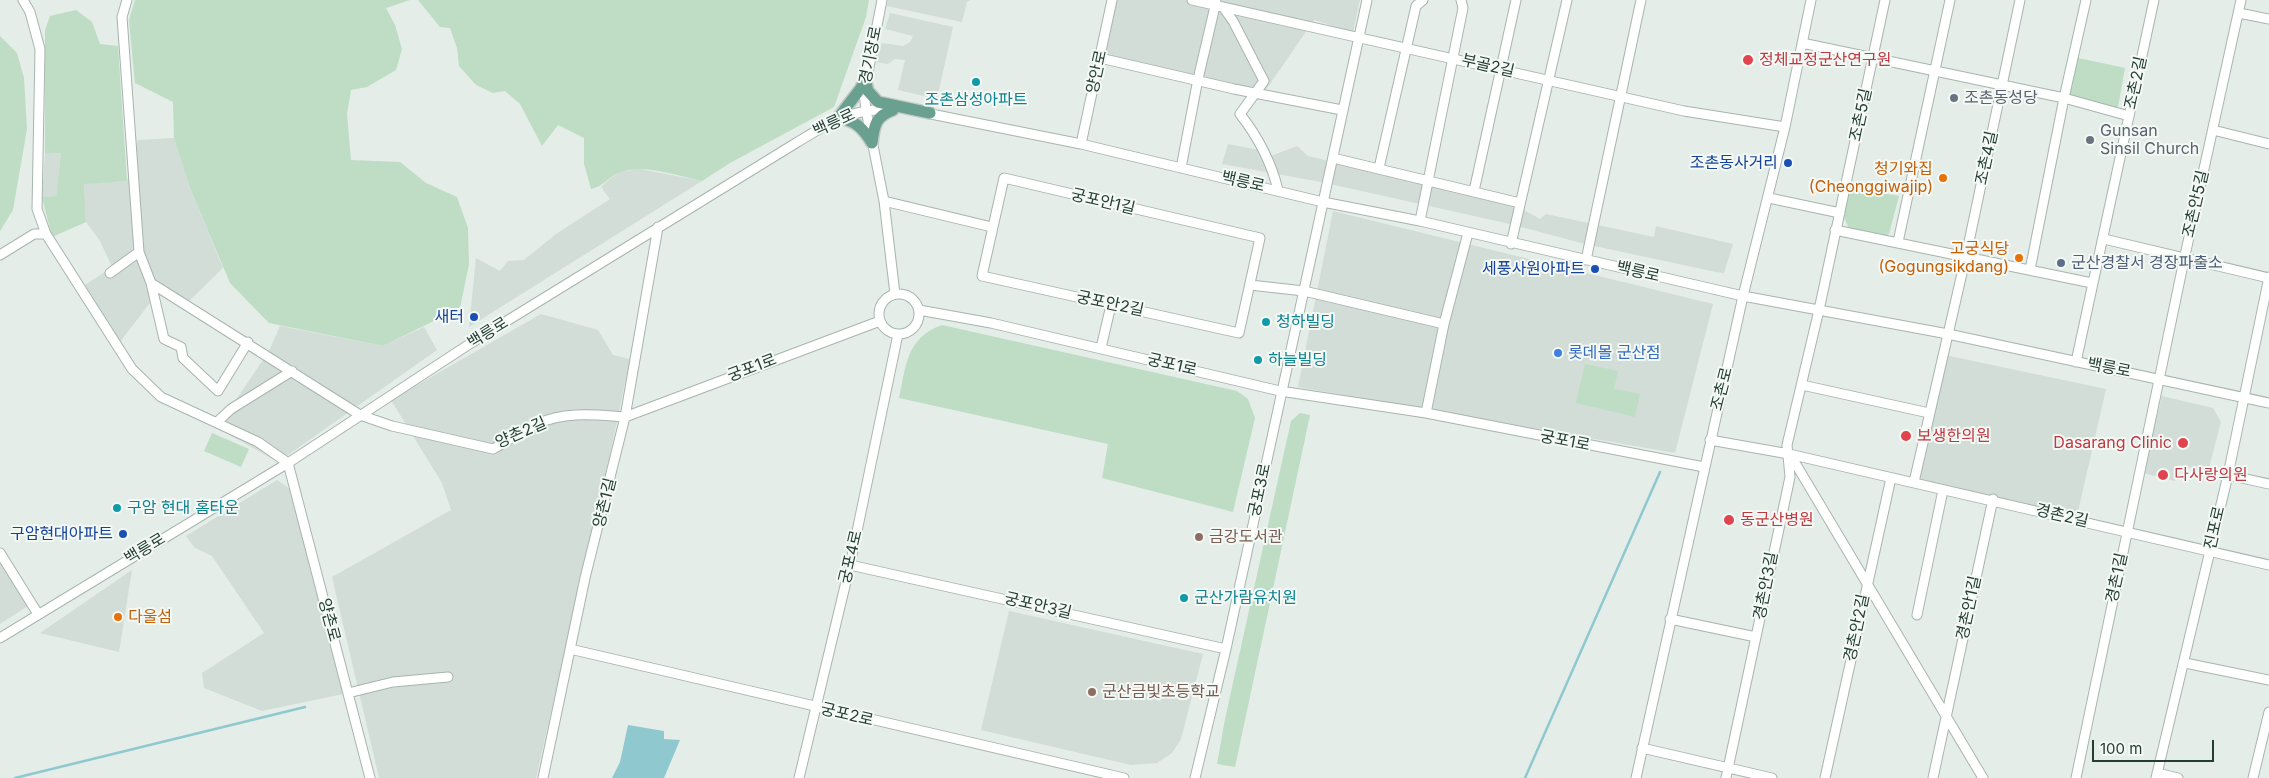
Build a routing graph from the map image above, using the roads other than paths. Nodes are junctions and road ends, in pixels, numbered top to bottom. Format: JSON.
{"nodes":[{"id":1,"x":23,"y":0,"type":"edge"},
{"id":2,"x":119,"y":0,"type":"edge"},
{"id":3,"x":127,"y":0,"type":"edge"},
{"id":4,"x":882,"y":0,"type":"edge"},
{"id":5,"x":1112,"y":0,"type":"edge"},
{"id":6,"x":1192,"y":0,"type":"edge"},
{"id":7,"x":1367,"y":0,"type":"edge"},
{"id":8,"x":1422,"y":0,"type":"edge"},
{"id":9,"x":1460,"y":0,"type":"edge"},
{"id":10,"x":1516,"y":0,"type":"edge"},
{"id":11,"x":1567,"y":0,"type":"edge"},
{"id":12,"x":1641,"y":0,"type":"edge"},
{"id":13,"x":1811,"y":0,"type":"edge"},
{"id":14,"x":1885,"y":0,"type":"edge"},
{"id":15,"x":1950,"y":0,"type":"edge"},
{"id":16,"x":2020,"y":0,"type":"edge"},
{"id":17,"x":2086,"y":0,"type":"edge"},
{"id":18,"x":2154,"y":0,"type":"edge"},
{"id":19,"x":2241,"y":0,"type":"edge"},
{"id":20,"x":1218,"y":4,"type":"edge"},
{"id":21,"x":2239,"y":13,"type":"junction"},
{"id":22,"x":122,"y":17,"type":"junction"},
{"id":23,"x":2269,"y":19,"type":"edge"},
{"id":24,"x":1359,"y":37,"type":"junction"},
{"id":25,"x":1802,"y":43,"type":"junction"},
{"id":26,"x":1406,"y":47,"type":"junction"},
{"id":27,"x":1100,"y":58,"type":"junction"},
{"id":28,"x":1453,"y":58,"type":"junction"},
{"id":29,"x":1874,"y":58,"type":"junction"},
{"id":30,"x":1503,"y":70,"type":"junction"},
{"id":31,"x":1935,"y":72,"type":"junction"},
{"id":32,"x":1198,"y":79,"type":"junction"},
{"id":33,"x":866,"y":80,"type":"junction"},
{"id":34,"x":1549,"y":81,"type":"junction"},
{"id":35,"x":2002,"y":86,"type":"junction"},
{"id":36,"x":1254,"y":93,"type":"junction"},
{"id":37,"x":1621,"y":97,"type":"junction"},
{"id":38,"x":2064,"y":98,"type":"junction"},
{"id":39,"x":866,"y":110,"type":"junction"},
{"id":40,"x":893,"y":110,"type":"junction"},
{"id":41,"x":1342,"y":110,"type":"junction"},
{"id":42,"x":930,"y":113,"type":"junction"},
{"id":43,"x":2129,"y":116,"type":"junction"},
{"id":44,"x":838,"y":118,"type":"junction"},
{"id":45,"x":1785,"y":127,"type":"junction"},
{"id":46,"x":2213,"y":130,"type":"junction"},
{"id":47,"x":872,"y":143,"type":"junction"},
{"id":48,"x":1081,"y":144,"type":"junction"},
{"id":49,"x":2269,"y":144,"type":"edge"},
{"id":50,"x":1333,"y":158,"type":"junction"},
{"id":51,"x":1182,"y":168,"type":"junction"},
{"id":52,"x":1379,"y":168,"type":"junction"},
{"id":53,"x":1428,"y":180,"type":"junction"},
{"id":54,"x":1278,"y":190,"type":"junction"},
{"id":55,"x":1474,"y":191,"type":"junction"},
{"id":56,"x":1769,"y":198,"type":"junction"},
{"id":57,"x":884,"y":202,"type":"junction"},
{"id":58,"x":1323,"y":202,"type":"junction"},
{"id":59,"x":1520,"y":203,"type":"junction"},
{"id":60,"x":1840,"y":213,"type":"junction"},
{"id":61,"x":1420,"y":221,"type":"junction"},
{"id":62,"x":658,"y":227,"type":"junction"},
{"id":63,"x":992,"y":227,"type":"junction"},
{"id":64,"x":1835,"y":230,"type":"junction"},
{"id":65,"x":1468,"y":233,"type":"junction"},
{"id":66,"x":46,"y":234,"type":"junction"},
{"id":67,"x":2104,"y":239,"type":"junction"},
{"id":68,"x":1898,"y":242,"type":"junction"},
{"id":69,"x":1511,"y":244,"type":"junction"},
{"id":70,"x":139,"y":252,"type":"junction"},
{"id":71,"x":0,"y":255,"type":"edge"},
{"id":72,"x":1966,"y":256,"type":"junction"},
{"id":73,"x":1586,"y":260,"type":"junction"},
{"id":74,"x":2184,"y":260,"type":"junction"},
{"id":75,"x":2030,"y":270,"type":"junction"},
{"id":76,"x":110,"y":273,"type":"dead end"},
{"id":77,"x":2269,"y":278,"type":"edge"},
{"id":78,"x":152,"y":282,"type":"junction"},
{"id":79,"x":2092,"y":283,"type":"junction"},
{"id":80,"x":1250,"y":284,"type":"junction"},
{"id":81,"x":1304,"y":291,"type":"junction"},
{"id":82,"x":895,"y":294,"type":"junction"},
{"id":83,"x":1743,"y":296,"type":"junction"},
{"id":84,"x":1111,"y":305,"type":"junction"},
{"id":85,"x":919,"y":310,"type":"junction"},
{"id":86,"x":1819,"y":310,"type":"junction"},
{"id":87,"x":880,"y":321,"type":"junction"},
{"id":88,"x":1444,"y":324,"type":"junction"},
{"id":89,"x":898,"y":334,"type":"junction"},
{"id":90,"x":1948,"y":334,"type":"junction"},
{"id":91,"x":248,"y":342,"type":"junction"},
{"id":92,"x":1101,"y":348,"type":"junction"},
{"id":93,"x":2076,"y":362,"type":"junction"},
{"id":94,"x":292,"y":371,"type":"junction"},
{"id":95,"x":2160,"y":378,"type":"junction"},
{"id":96,"x":1802,"y":385,"type":"junction"},
{"id":97,"x":1280,"y":391,"type":"junction"},
{"id":98,"x":2244,"y":398,"type":"junction"},
{"id":99,"x":2269,"y":403,"type":"edge"},
{"id":100,"x":1426,"y":413,"type":"junction"},
{"id":101,"x":1929,"y":413,"type":"junction"},
{"id":102,"x":360,"y":415,"type":"junction"},
{"id":103,"x":625,"y":417,"type":"junction"},
{"id":104,"x":218,"y":422,"type":"junction"},
{"id":105,"x":1710,"y":440,"type":"junction"},
{"id":106,"x":1789,"y":454,"type":"junction"},
{"id":107,"x":288,"y":463,"type":"junction"},
{"id":108,"x":1704,"y":467,"type":"junction"},
{"id":109,"x":2228,"y":475,"type":"junction"},
{"id":110,"x":1891,"y":478,"type":"junction"},
{"id":111,"x":1914,"y":482,"type":"junction"},
{"id":112,"x":2269,"y":484,"type":"edge"},
{"id":113,"x":1943,"y":490,"type":"junction"},
{"id":114,"x":1993,"y":499,"type":"junction"},
{"id":115,"x":2128,"y":531,"type":"junction"},
{"id":116,"x":2210,"y":551,"type":"junction"},
{"id":117,"x":0,"y":553,"type":"edge"},
{"id":118,"x":850,"y":565,"type":"junction"},
{"id":119,"x":2269,"y":565,"type":"edge"},
{"id":120,"x":1866,"y":584,"type":"junction"},
{"id":121,"x":38,"y":614,"type":"junction"},
{"id":122,"x":1917,"y":615,"type":"dead end"},
{"id":123,"x":1670,"y":618,"type":"junction"},
{"id":124,"x":1756,"y":637,"type":"junction"},
{"id":125,"x":0,"y":638,"type":"edge"},
{"id":126,"x":570,"y":649,"type":"junction"},
{"id":127,"x":1226,"y":649,"type":"junction"},
{"id":128,"x":2185,"y":663,"type":"junction"},
{"id":129,"x":448,"y":677,"type":"dead end"},
{"id":130,"x":2269,"y":680,"type":"edge"},
{"id":131,"x":348,"y":693,"type":"junction"},
{"id":132,"x":815,"y":708,"type":"junction"},
{"id":133,"x":1946,"y":717,"type":"junction"},
{"id":134,"x":2268,"y":718,"type":"edge"},
{"id":135,"x":1642,"y":748,"type":"junction"},
{"id":136,"x":1728,"y":767,"type":"junction"},
{"id":137,"x":2156,"y":776,"type":"edge"},
{"id":138,"x":370,"y":778,"type":"edge"},
{"id":139,"x":542,"y":778,"type":"edge"},
{"id":140,"x":799,"y":778,"type":"edge"},
{"id":141,"x":1124,"y":778,"type":"edge"},
{"id":142,"x":1195,"y":778,"type":"edge"},
{"id":143,"x":1636,"y":778,"type":"edge"},
{"id":144,"x":1726,"y":778,"type":"edge"},
{"id":145,"x":1772,"y":778,"type":"edge"},
{"id":146,"x":1824,"y":778,"type":"edge"},
{"id":147,"x":1933,"y":778,"type":"edge"},
{"id":148,"x":1984,"y":778,"type":"edge"},
{"id":149,"x":2076,"y":778,"type":"edge"},
{"id":150,"x":2178,"y":778,"type":"edge"},
{"id":151,"x":2253,"y":778,"type":"edge"}],
"edges":[{"from":1,"to":66,"type":"street"},
{"from":2,"to":22,"type":"street"},
{"from":3,"to":22,"type":"street"},
{"from":4,"to":33,"type":"street","name":"경기장로"},
{"from":5,"to":27,"type":"street","name":"양안로"},
{"from":6,"to":20,"type":"street","name":"부골2길"},
{"from":7,"to":24,"type":"street","name":"궁포3로"},
{"from":8,"to":26,"type":"street"},
{"from":9,"to":28,"type":"street"},
{"from":10,"to":30,"type":"street"},
{"from":11,"to":34,"type":"street"},
{"from":12,"to":37,"type":"street"},
{"from":13,"to":25,"type":"street","name":"조촌로"},
{"from":14,"to":29,"type":"street","name":"조촌5길"},
{"from":15,"to":31,"type":"street"},
{"from":16,"to":35,"type":"street","name":"조촌4길"},
{"from":17,"to":38,"type":"street"},
{"from":18,"to":43,"type":"street","name":"조촌2길"},
{"from":19,"to":21,"type":"street","name":"조촌안5길"},
{"from":20,"to":24,"type":"street","name":"부골2길"},
{"from":20,"to":32,"type":"street"},
{"from":20,"to":36,"type":"street"},
{"from":21,"to":23,"type":"street"},
{"from":21,"to":46,"type":"street","name":"조촌안5길"},
{"from":22,"to":70,"type":"street"},
{"from":24,"to":26,"type":"street","name":"부골2길"},
{"from":24,"to":41,"type":"street","name":"궁포3로"},
{"from":25,"to":29,"type":"street"},
{"from":25,"to":45,"type":"street","name":"조촌로"},
{"from":26,"to":28,"type":"street","name":"부골2길"},
{"from":26,"to":52,"type":"street"},
{"from":27,"to":32,"type":"street"},
{"from":27,"to":48,"type":"street","name":"양안로"},
{"from":28,"to":30,"type":"street","name":"부골2길"},
{"from":28,"to":53,"type":"street"},
{"from":29,"to":31,"type":"street"},
{"from":29,"to":60,"type":"street","name":"조촌5길"},
{"from":30,"to":34,"type":"street","name":"부골2길"},
{"from":30,"to":55,"type":"street"},
{"from":31,"to":35,"type":"street"},
{"from":31,"to":68,"type":"street"},
{"from":32,"to":36,"type":"street"},
{"from":32,"to":51,"type":"street"},
{"from":33,"to":39,"type":"street","name":"경기장로"},
{"from":33,"to":42,"type":"main road"},
{"from":33,"to":44,"type":"main road"},
{"from":34,"to":37,"type":"street","name":"부골2길"},
{"from":34,"to":59,"type":"street"},
{"from":35,"to":38,"type":"street"},
{"from":35,"to":72,"type":"street","name":"조촌4길"},
{"from":36,"to":41,"type":"street"},
{"from":36,"to":54,"type":"street"},
{"from":37,"to":45,"type":"street","name":"부골2길"},
{"from":37,"to":73,"type":"street"},
{"from":38,"to":43,"type":"street"},
{"from":38,"to":75,"type":"street"},
{"from":39,"to":40,"type":"street","name":"백릉로"},
{"from":39,"to":44,"type":"street","name":"백릉로"},
{"from":39,"to":47,"type":"street"},
{"from":40,"to":42,"type":"street","name":"백릉로"},
{"from":40,"to":47,"type":"main road"},
{"from":41,"to":50,"type":"street","name":"궁포3로"},
{"from":42,"to":48,"type":"street","name":"백릉로"},
{"from":43,"to":67,"type":"street","name":"조촌2길"},
{"from":44,"to":47,"type":"main road"},
{"from":44,"to":62,"type":"street","name":"백릉로"},
{"from":45,"to":56,"type":"street","name":"조촌로"},
{"from":46,"to":49,"type":"street"},
{"from":46,"to":74,"type":"street","name":"조촌안5길"},
{"from":47,"to":57,"type":"street"},
{"from":48,"to":51,"type":"street","name":"백릉로"},
{"from":50,"to":52,"type":"street"},
{"from":50,"to":58,"type":"street","name":"궁포3로"},
{"from":51,"to":54,"type":"street","name":"백릉로"},
{"from":52,"to":53,"type":"street"},
{"from":53,"to":55,"type":"street"},
{"from":53,"to":61,"type":"street"},
{"from":54,"to":58,"type":"street","name":"백릉로"},
{"from":55,"to":59,"type":"street"},
{"from":56,"to":60,"type":"street"},
{"from":56,"to":83,"type":"street","name":"조촌로"},
{"from":57,"to":63,"type":"street"},
{"from":57,"to":82,"type":"street"},
{"from":58,"to":61,"type":"street","name":"백릉로"},
{"from":58,"to":81,"type":"street","name":"궁포3로"},
{"from":59,"to":69,"type":"street"},
{"from":60,"to":64,"type":"street","name":"조촌5길"},
{"from":61,"to":65,"type":"street","name":"백릉로"},
{"from":62,"to":102,"type":"street","name":"백릉로"},
{"from":62,"to":103,"type":"street","name":"양촌1길"},
{"from":63,"to":80,"type":"street","name":"궁포안1길"},
{"from":63,"to":84,"type":"street","name":"궁포안2길"},
{"from":64,"to":68,"type":"street"},
{"from":64,"to":86,"type":"street","name":"조촌5길"},
{"from":65,"to":69,"type":"street","name":"백릉로"},
{"from":65,"to":88,"type":"street"},
{"from":66,"to":71,"type":"street"},
{"from":66,"to":104,"type":"street"},
{"from":67,"to":74,"type":"street"},
{"from":67,"to":79,"type":"street","name":"조촌2길"},
{"from":68,"to":72,"type":"street"},
{"from":69,"to":73,"type":"street","name":"백릉로"},
{"from":70,"to":76,"type":"street"},
{"from":70,"to":78,"type":"street"},
{"from":72,"to":75,"type":"street"},
{"from":72,"to":90,"type":"street","name":"조촌4길"},
{"from":73,"to":83,"type":"street","name":"백릉로"},
{"from":74,"to":77,"type":"street"},
{"from":74,"to":95,"type":"street","name":"조촌안5길"},
{"from":75,"to":79,"type":"street"},
{"from":77,"to":98,"type":"street","name":"진포로"},
{"from":78,"to":91,"type":"street","name":"양촌2길"},
{"from":78,"to":91,"type":"street"},
{"from":79,"to":93,"type":"street","name":"조촌2길"},
{"from":80,"to":81,"type":"street"},
{"from":80,"to":84,"type":"street","name":"궁포안2길"},
{"from":81,"to":88,"type":"street"},
{"from":81,"to":97,"type":"street","name":"궁포3로"},
{"from":82,"to":85,"type":"street"},
{"from":82,"to":87,"type":"street"},
{"from":83,"to":86,"type":"street","name":"백릉로"},
{"from":83,"to":105,"type":"street","name":"조촌로"},
{"from":84,"to":92,"type":"street"},
{"from":85,"to":89,"type":"street"},
{"from":85,"to":92,"type":"street","name":"궁포1로"},
{"from":86,"to":90,"type":"street","name":"백릉로"},
{"from":86,"to":96,"type":"street"},
{"from":87,"to":89,"type":"street"},
{"from":87,"to":103,"type":"street","name":"궁포1로"},
{"from":88,"to":100,"type":"street"},
{"from":89,"to":118,"type":"street","name":"궁포4로"},
{"from":90,"to":93,"type":"street","name":"백릉로"},
{"from":90,"to":101,"type":"street"},
{"from":91,"to":94,"type":"street","name":"양촌2길"},
{"from":92,"to":97,"type":"street","name":"궁포1로"},
{"from":93,"to":95,"type":"street","name":"백릉로"},
{"from":94,"to":102,"type":"street","name":"양촌2길"},
{"from":94,"to":104,"type":"street"},
{"from":95,"to":98,"type":"street","name":"백릉로"},
{"from":95,"to":115,"type":"street","name":"경촌1길"},
{"from":96,"to":101,"type":"street"},
{"from":96,"to":106,"type":"street"},
{"from":97,"to":100,"type":"street","name":"궁포1로"},
{"from":97,"to":127,"type":"street","name":"궁포3로"},
{"from":98,"to":99,"type":"street","name":"백릉로"},
{"from":98,"to":109,"type":"street","name":"진포로"},
{"from":100,"to":108,"type":"street","name":"궁포1로"},
{"from":101,"to":111,"type":"street"},
{"from":102,"to":103,"type":"street","name":"양촌2길"},
{"from":102,"to":107,"type":"street","name":"백릉로"},
{"from":103,"to":126,"type":"street","name":"양촌1길"},
{"from":104,"to":107,"type":"street"},
{"from":105,"to":106,"type":"street","name":"경촌2길"},
{"from":105,"to":108,"type":"street","name":"조촌로"},
{"from":106,"to":110,"type":"street","name":"경촌2길"},
{"from":106,"to":120,"type":"street"},
{"from":106,"to":124,"type":"street","name":"경촌안3길"},
{"from":107,"to":121,"type":"street","name":"백릉로"},
{"from":107,"to":131,"type":"street","name":"양촌로"},
{"from":108,"to":123,"type":"street","name":"조촌로"},
{"from":109,"to":112,"type":"street"},
{"from":109,"to":116,"type":"street","name":"진포로"},
{"from":110,"to":111,"type":"street","name":"경촌2길"},
{"from":110,"to":120,"type":"street","name":"경촌안2길"},
{"from":111,"to":113,"type":"street","name":"경촌2길"},
{"from":113,"to":114,"type":"street","name":"경촌2길"},
{"from":113,"to":122,"type":"street"},
{"from":114,"to":115,"type":"street","name":"경촌2길"},
{"from":114,"to":133,"type":"street","name":"경촌안1길"},
{"from":115,"to":116,"type":"street","name":"경촌2길"},
{"from":115,"to":149,"type":"street","name":"경촌1길"},
{"from":116,"to":119,"type":"street","name":"경촌2길"},
{"from":116,"to":128,"type":"street","name":"진포로"},
{"from":117,"to":121,"type":"street"},
{"from":118,"to":127,"type":"street","name":"궁포안3길"},
{"from":118,"to":132,"type":"street","name":"궁포4로"},
{"from":120,"to":133,"type":"street"},
{"from":120,"to":146,"type":"street","name":"경촌안2길"},
{"from":121,"to":125,"type":"street","name":"백릉로"},
{"from":123,"to":124,"type":"street"},
{"from":123,"to":135,"type":"street","name":"조촌로"},
{"from":124,"to":136,"type":"street","name":"경촌안3길"},
{"from":126,"to":132,"type":"street","name":"궁포2로"},
{"from":126,"to":139,"type":"street","name":"양촌1길"},
{"from":127,"to":142,"type":"street","name":"궁포3로"},
{"from":128,"to":130,"type":"street"},
{"from":128,"to":137,"type":"street","name":"진포로"},
{"from":129,"to":131,"type":"street"},
{"from":131,"to":138,"type":"street","name":"양촌로"},
{"from":132,"to":140,"type":"street","name":"궁포4로"},
{"from":132,"to":141,"type":"street","name":"궁포2로"},
{"from":133,"to":147,"type":"street","name":"경촌안1길"},
{"from":133,"to":148,"type":"street"},
{"from":134,"to":151,"type":"street"},
{"from":135,"to":136,"type":"street"},
{"from":135,"to":143,"type":"street","name":"조촌로"},
{"from":136,"to":144,"type":"street","name":"경촌안3길"},
{"from":136,"to":145,"type":"street"},
{"from":137,"to":150,"type":"street"}]}
